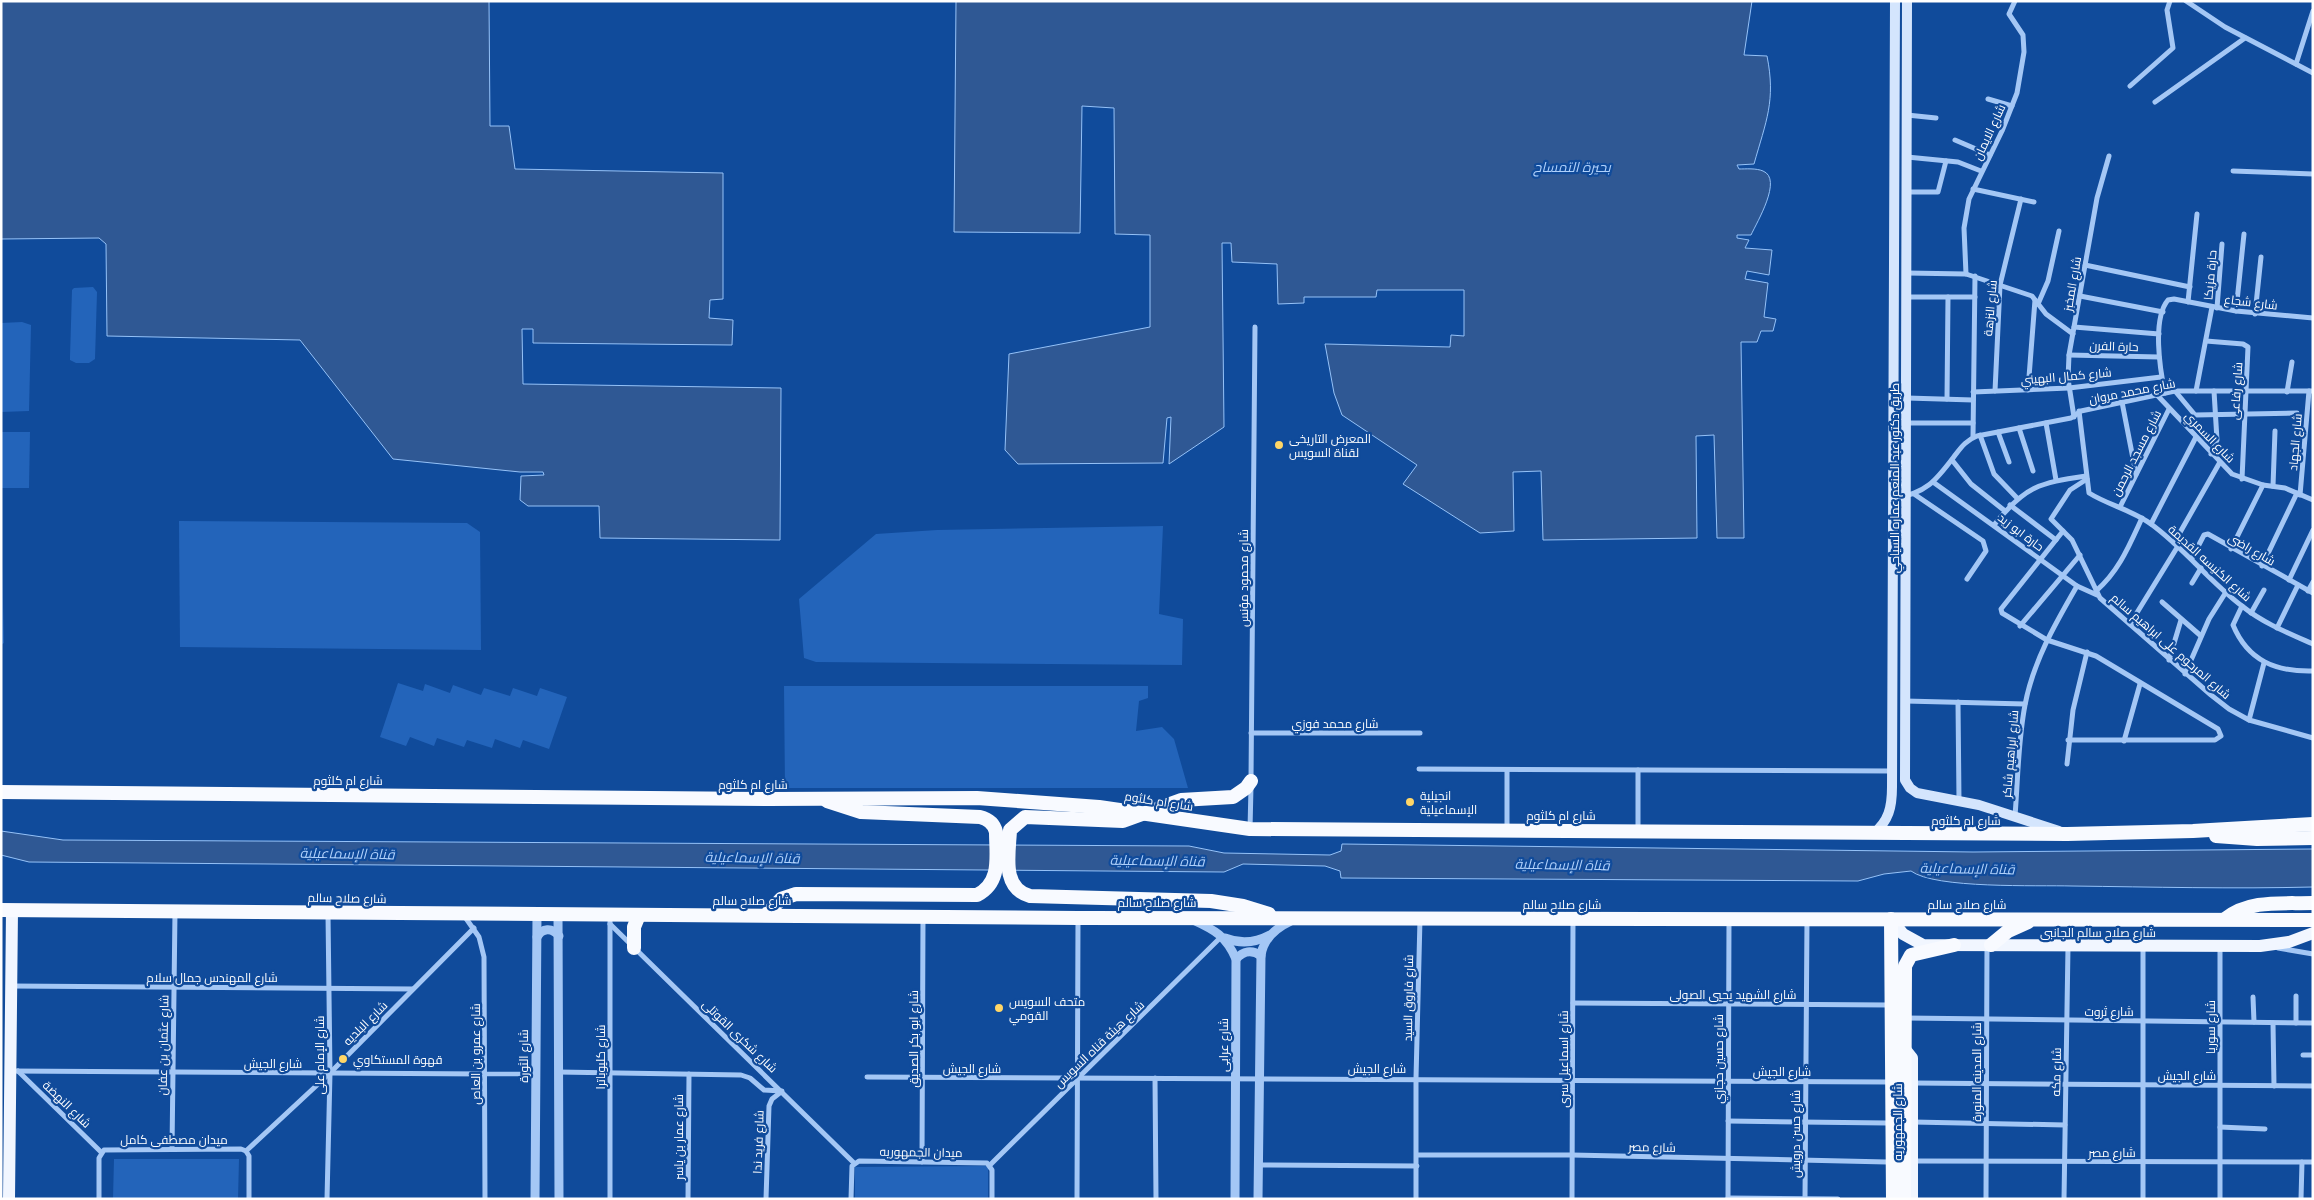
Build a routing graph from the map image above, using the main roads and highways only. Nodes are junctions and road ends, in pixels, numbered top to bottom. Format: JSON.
{"nodes":[{"id":1,"x":1894,"y":1,"type":"edge"},
{"id":2,"x":1907,"y":1,"type":"edge"},
{"id":3,"x":1251,"y":781,"type":"road end"},
{"id":4,"x":1,"y":792,"type":"edge"},
{"id":5,"x":822,"y":798,"type":"junction"},
{"id":6,"x":1145,"y":813,"type":"junction"},
{"id":7,"x":2313,"y":824,"type":"edge"},
{"id":8,"x":1003,"y":831,"type":"junction"},
{"id":9,"x":2194,"y":831,"type":"junction"},
{"id":10,"x":1872,"y":834,"type":"junction"},
{"id":11,"x":2067,"y":834,"type":"junction"},
{"id":12,"x":2313,"y":838,"type":"edge"},
{"id":13,"x":1002,"y":877,"type":"junction"},
{"id":14,"x":2313,"y":904,"type":"edge"},
{"id":15,"x":6,"y":910,"type":"edge"},
{"id":16,"x":767,"y":914,"type":"junction"},
{"id":17,"x":639,"y":915,"type":"junction"},
{"id":18,"x":1278,"y":918,"type":"junction"},
{"id":19,"x":1891,"y":919,"type":"junction"},
{"id":20,"x":2036,"y":919,"type":"junction"},
{"id":21,"x":2225,"y":920,"type":"junction"},
{"id":22,"x":2313,"y":920,"type":"edge"},
{"id":23,"x":2313,"y":933,"type":"edge"},
{"id":24,"x":1954,"y":945,"type":"junction"},
{"id":25,"x":1989,"y":945,"type":"junction"},
{"id":26,"x":634,"y":948,"type":"road end"},
{"id":27,"x":1899,"y":1048,"type":"junction"},
{"id":28,"x":9,"y":1199,"type":"edge"},
{"id":29,"x":1887,"y":1199,"type":"edge"},
{"id":30,"x":1893,"y":1199,"type":"edge"},
{"id":31,"x":1904,"y":1199,"type":"edge"},
{"id":32,"x":1912,"y":1199,"type":"edge"}],
"edges":[{"from":1,"to":10,"type":"main road","name":"طريق دكتور عبد المنعم عماره السياحي"},
{"from":2,"to":11,"type":"main road","name":"طريق دكتور عبد المنعم عماره السياحي"},
{"from":3,"to":6,"type":"highway"},
{"from":4,"to":5,"type":"highway","name":"شارع ام كلثوم"},
{"from":5,"to":6,"type":"highway","name":"شارع ام كلثوم"},
{"from":5,"to":8,"type":"highway"},
{"from":6,"to":8,"type":"highway"},
{"from":6,"to":10,"type":"highway","name":"شارع ام كلثوم"},
{"from":7,"to":9,"type":"highway","name":"شارع ام كلثوم"},
{"from":8,"to":13,"type":"highway"},
{"from":9,"to":11,"type":"highway","name":"شارع ام كلثوم"},
{"from":9,"to":12,"type":"highway"},
{"from":10,"to":11,"type":"highway","name":"شارع ام كلثوم"},
{"from":13,"to":16,"type":"highway"},
{"from":13,"to":18,"type":"highway"},
{"from":14,"to":21,"type":"highway"},
{"from":15,"to":17,"type":"highway","name":"شارع صلاح سالم"},
{"from":15,"to":28,"type":"main road"},
{"from":16,"to":17,"type":"highway","name":"شارع صلاح سالم"},
{"from":16,"to":18,"type":"highway","name":"شارع صلاح سالم"},
{"from":17,"to":26,"type":"highway"},
{"from":18,"to":19,"type":"highway","name":"شارع صلاح سالم"},
{"from":19,"to":20,"type":"highway","name":"شارع صلاح سالم"},
{"from":19,"to":24,"type":"main road","name":"شارع صلاح سالم الجانبى"},
{"from":19,"to":27,"type":"highway","name":"شارع الجمهوريه"},
{"from":20,"to":21,"type":"highway","name":"شارع صلاح سالم"},
{"from":20,"to":25,"type":"highway"},
{"from":21,"to":22,"type":"highway","name":"شارع صلاح سالم"},
{"from":23,"to":25,"type":"main road","name":"شارع صلاح سالم الجانبى"},
{"from":24,"to":25,"type":"main road","name":"شارع صلاح سالم الجانبى"},
{"from":24,"to":27,"type":"highway","name":"شارع الجمهوريه"},
{"from":27,"to":29,"type":"main road","name":"شارع الجمهوريه"},
{"from":27,"to":30,"type":"highway","name":"شارع الجمهوريه"},
{"from":27,"to":31,"type":"highway","name":"شارع الجمهوريه"},
{"from":27,"to":32,"type":"main road","name":"شارع الجمهوريه"}]}
